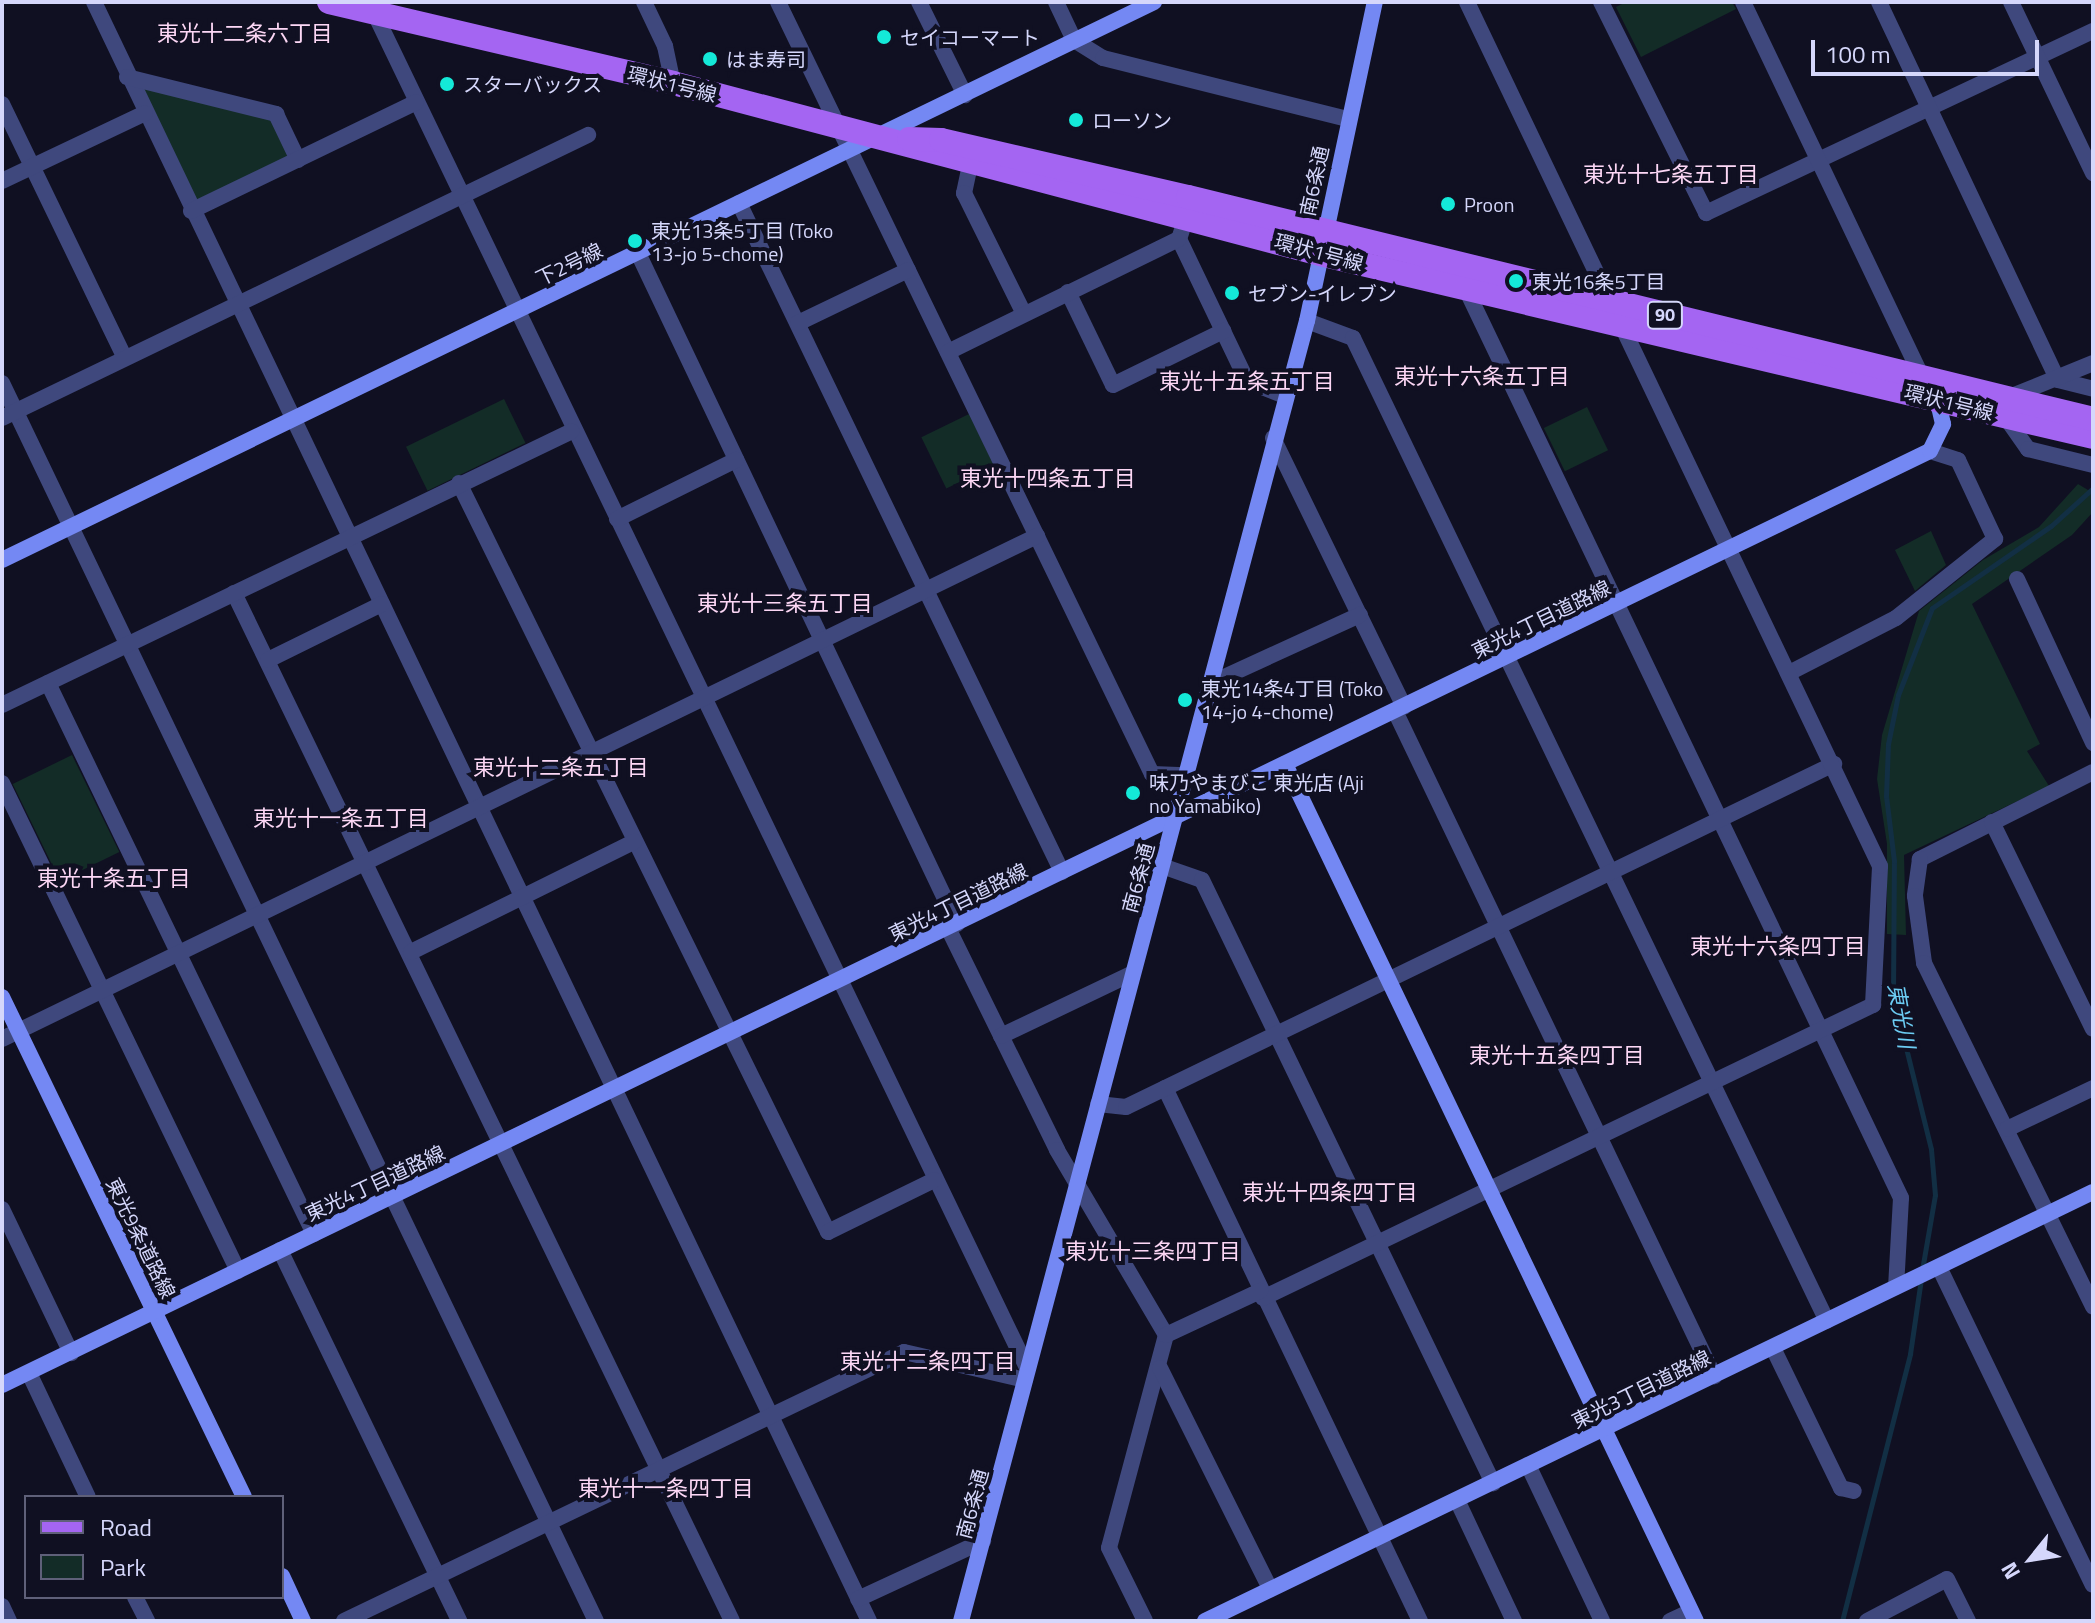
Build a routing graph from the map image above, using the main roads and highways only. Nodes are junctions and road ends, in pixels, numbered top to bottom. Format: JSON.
{"nodes":[{"id":1,"x":329,"y":2,"type":"edge"},
{"id":2,"x":372,"y":8,"type":"edge"},
{"id":3,"x":873,"y":138,"type":"junction"},
{"id":4,"x":1184,"y":218,"type":"junction"},
{"id":5,"x":1466,"y":278,"type":"junction"},
{"id":6,"x":2005,"y":407,"type":"junction"},
{"id":7,"x":2093,"y":419,"type":"edge"},
{"id":8,"x":2093,"y":437,"type":"edge"}],
"edges":[{"from":1,"to":2,"type":"main road","name":"環状1号線","number":"90"},
{"from":2,"to":3,"type":"main road","name":"環状1号線","number":"90"},
{"from":3,"to":4,"type":"main road","name":"環状1号線","number":"90"},
{"from":3,"to":4,"type":"main road","name":"環状1号線","number":"90"},
{"from":4,"to":5,"type":"main road","name":"環状1号線","number":"90"},
{"from":5,"to":6,"type":"main road","name":"環状1号線","number":"90"},
{"from":5,"to":6,"type":"main road","name":"環状1号線","number":"90"},
{"from":6,"to":7,"type":"main road","name":"環状1号線","number":"90"},
{"from":6,"to":8,"type":"main road","name":"環状1号線","number":"90"}]}
